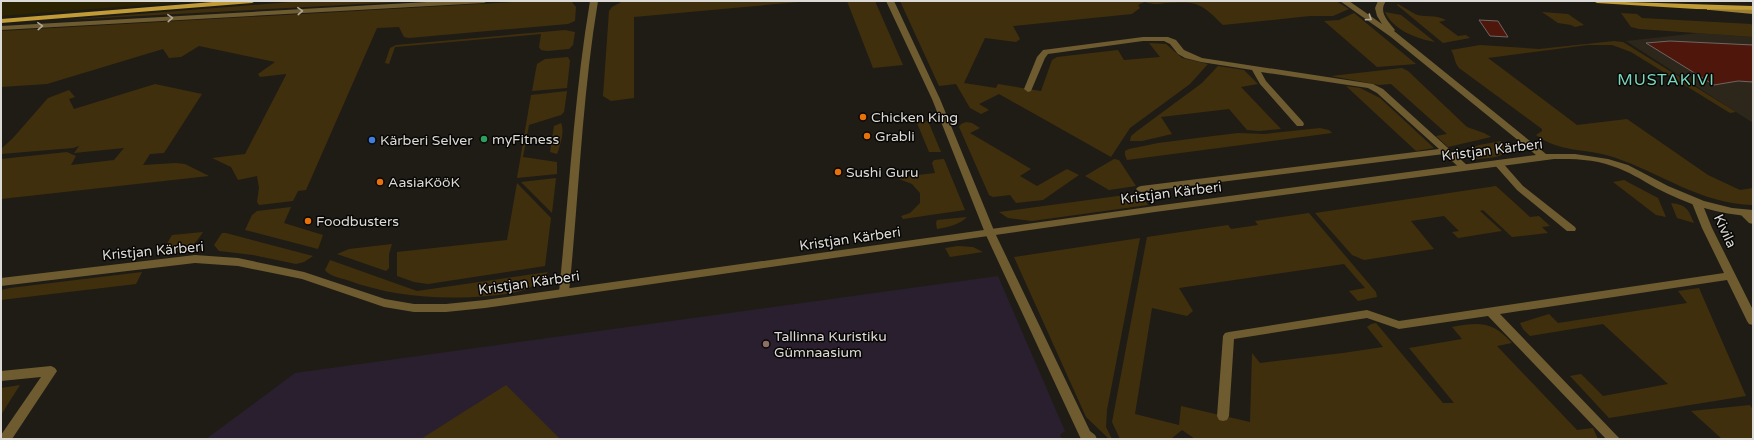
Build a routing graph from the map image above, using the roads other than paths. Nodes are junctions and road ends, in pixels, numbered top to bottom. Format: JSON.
{"nodes":[{"id":1,"x":252,"y":1,"type":"edge"},
{"id":2,"x":484,"y":1,"type":"edge"},
{"id":3,"x":594,"y":1,"type":"edge"},
{"id":4,"x":890,"y":1,"type":"edge"},
{"id":5,"x":1344,"y":1,"type":"edge"},
{"id":6,"x":1382,"y":1,"type":"edge"},
{"id":7,"x":1597,"y":1,"type":"edge"},
{"id":8,"x":1696,"y":7,"type":"junction"},
{"id":9,"x":1753,"y":8,"type":"edge"},
{"id":10,"x":1753,"y":12,"type":"edge"},
{"id":11,"x":1,"y":21,"type":"edge"},
{"id":12,"x":1,"y":28,"type":"edge"},
{"id":13,"x":1394,"y":35,"type":"junction"},
{"id":14,"x":1255,"y":68,"type":"junction"},
{"id":15,"x":1028,"y":88,"type":"dead end"},
{"id":16,"x":1300,"y":124,"type":"dead end"},
{"id":17,"x":1446,"y":151,"type":"junction"},
{"id":18,"x":1544,"y":157,"type":"junction"},
{"id":19,"x":1498,"y":163,"type":"junction"},
{"id":20,"x":1464,"y":167,"type":"junction"},
{"id":21,"x":1141,"y":190,"type":"dead end"},
{"id":22,"x":1697,"y":203,"type":"junction"},
{"id":23,"x":1749,"y":213,"type":"edge"},
{"id":24,"x":1753,"y":221,"type":"edge"},
{"id":25,"x":1571,"y":229,"type":"dead end"},
{"id":26,"x":990,"y":233,"type":"junction"},
{"id":27,"x":1731,"y":276,"type":"junction"},
{"id":28,"x":1,"y":282,"type":"edge"},
{"id":29,"x":564,"y":292,"type":"junction"},
{"id":30,"x":1491,"y":312,"type":"junction"},
{"id":31,"x":1753,"y":321,"type":"edge"},
{"id":32,"x":1,"y":376,"type":"edge"},
{"id":33,"x":1222,"y":416,"type":"dead end"},
{"id":34,"x":5,"y":439,"type":"edge"},
{"id":35,"x":1091,"y":439,"type":"edge"},
{"id":36,"x":1614,"y":439,"type":"edge"}],
"edges":[{"from":1,"to":11,"type":"main road"},
{"from":12,"to":2,"type":"street","one_way":true},
{"from":3,"to":29,"type":"street"},
{"from":4,"to":26,"type":"street"},
{"from":5,"to":13,"type":"street","one_way":true},
{"from":6,"to":13,"type":"street"},
{"from":7,"to":8,"type":"main road"},
{"from":8,"to":9,"type":"main road"},
{"from":8,"to":10,"type":"main road"},
{"from":13,"to":18,"type":"street"},
{"from":14,"to":15,"type":"street"},
{"from":14,"to":16,"type":"street"},
{"from":14,"to":17,"type":"street"},
{"from":17,"to":20,"type":"street"},
{"from":17,"to":21,"type":"street"},
{"from":18,"to":19,"type":"street","name":"Kristjan Kärberi"},
{"from":18,"to":22,"type":"street","name":"Kristjan Kärberi"},
{"from":19,"to":20,"type":"street","name":"Kristjan Kärberi"},
{"from":19,"to":25,"type":"street"},
{"from":20,"to":26,"type":"street","name":"Kristjan Kärberi"},
{"from":22,"to":23,"type":"street","name":"Kivila"},
{"from":22,"to":27,"type":"street","name":"Kivila"},
{"from":23,"to":24,"type":"street"},
{"from":26,"to":29,"type":"street","name":"Kristjan Kärberi"},
{"from":26,"to":35,"type":"street"},
{"from":27,"to":30,"type":"street"},
{"from":27,"to":31,"type":"street","name":"Kivila"},
{"from":28,"to":29,"type":"street","name":"Kristjan Kärberi"},
{"from":30,"to":33,"type":"street"},
{"from":30,"to":36,"type":"street"},
{"from":32,"to":34,"type":"street"}]}
